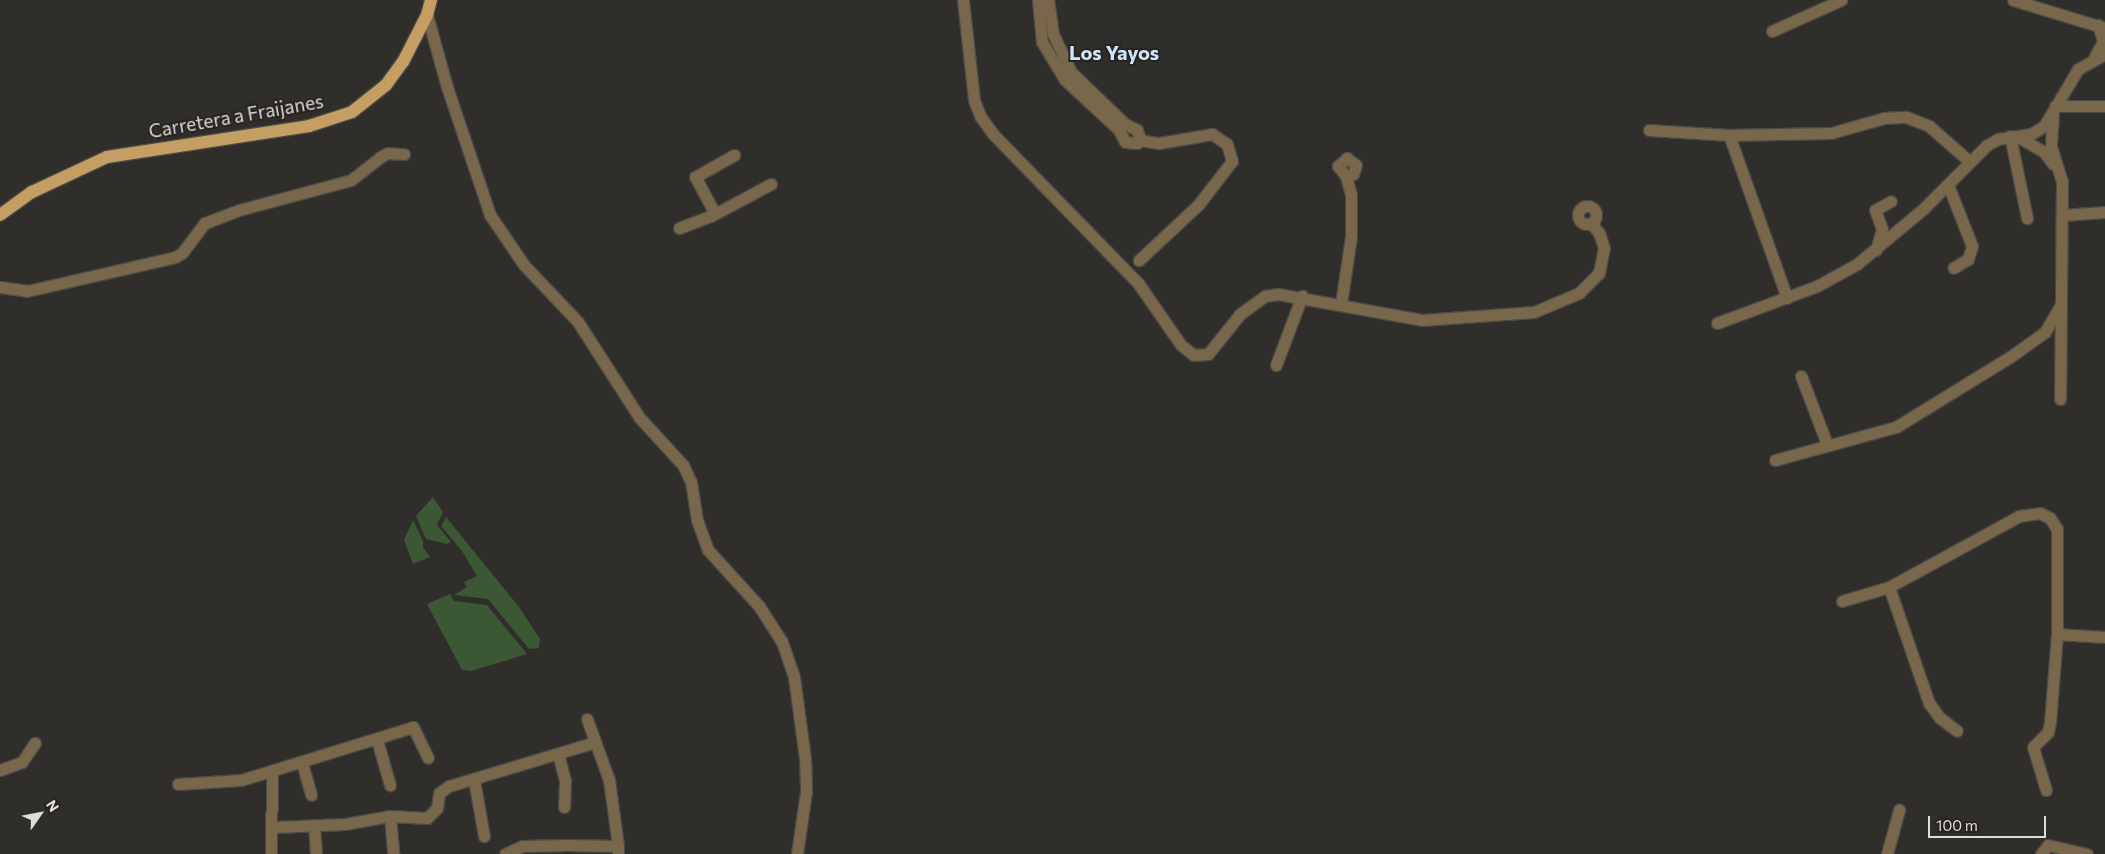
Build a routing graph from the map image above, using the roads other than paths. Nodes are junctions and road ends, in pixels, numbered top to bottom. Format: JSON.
{"nodes":[{"id":1,"x":431,"y":0,"type":"edge"},
{"id":2,"x":963,"y":0,"type":"edge"},
{"id":3,"x":1038,"y":0,"type":"edge"},
{"id":4,"x":1048,"y":0,"type":"edge"},
{"id":5,"x":1840,"y":0,"type":"edge"},
{"id":6,"x":2013,"y":0,"type":"edge"},
{"id":7,"x":427,"y":15,"type":"junction"},
{"id":8,"x":2102,"y":27,"type":"edge"},
{"id":9,"x":1772,"y":31,"type":"dead end"},
{"id":10,"x":2105,"y":54,"type":"edge"},
{"id":11,"x":2094,"y":58,"type":"junction"},
{"id":12,"x":2055,"y":106,"type":"junction"},
{"id":13,"x":2104,"y":106,"type":"edge"},
{"id":14,"x":1649,"y":130,"type":"dead end"},
{"id":15,"x":1729,"y":135,"type":"junction"},
{"id":16,"x":2015,"y":137,"type":"junction"},
{"id":17,"x":1139,"y":140,"type":"junction"},
{"id":18,"x":404,"y":154,"type":"dead end"},
{"id":19,"x":734,"y":155,"type":"dead end"},
{"id":20,"x":1969,"y":161,"type":"junction"},
{"id":21,"x":2056,"y":168,"type":"junction"},
{"id":22,"x":1346,"y":176,"type":"dead end"},
{"id":23,"x":771,"y":184,"type":"dead end"},
{"id":24,"x":1948,"y":185,"type":"junction"},
{"id":25,"x":1891,"y":201,"type":"dead end"},
{"id":26,"x":2105,"y":212,"type":"edge"},
{"id":27,"x":0,"y":215,"type":"edge"},
{"id":28,"x":2062,"y":215,"type":"junction"},
{"id":29,"x":712,"y":216,"type":"junction"},
{"id":30,"x":2027,"y":218,"type":"dead end"},
{"id":31,"x":1591,"y":223,"type":"dead end"},
{"id":32,"x":679,"y":228,"type":"dead end"},
{"id":33,"x":1876,"y":250,"type":"junction"},
{"id":34,"x":1139,"y":260,"type":"dead end"},
{"id":35,"x":1952,"y":268,"type":"dead end"},
{"id":36,"x":0,"y":287,"type":"edge"},
{"id":37,"x":1302,"y":296,"type":"junction"},
{"id":38,"x":1787,"y":298,"type":"junction"},
{"id":39,"x":1342,"y":304,"type":"junction"},
{"id":40,"x":2061,"y":304,"type":"junction"},
{"id":41,"x":1716,"y":323,"type":"dead end"},
{"id":42,"x":1276,"y":365,"type":"dead end"},
{"id":43,"x":1801,"y":376,"type":"dead end"},
{"id":44,"x":2060,"y":399,"type":"dead end"},
{"id":45,"x":1827,"y":444,"type":"junction"},
{"id":46,"x":1775,"y":460,"type":"dead end"},
{"id":47,"x":1889,"y":587,"type":"junction"},
{"id":48,"x":1842,"y":601,"type":"dead end"},
{"id":49,"x":2057,"y":634,"type":"junction"},
{"id":50,"x":2105,"y":636,"type":"edge"},
{"id":51,"x":587,"y":719,"type":"dead end"},
{"id":52,"x":1957,"y":731,"type":"dead end"},
{"id":53,"x":377,"y":740,"type":"junction"},
{"id":54,"x":596,"y":742,"type":"junction"},
{"id":55,"x":35,"y":743,"type":"dead end"},
{"id":56,"x":558,"y":754,"type":"junction"},
{"id":57,"x":428,"y":758,"type":"dead end"},
{"id":58,"x":302,"y":763,"type":"junction"},
{"id":59,"x":0,"y":770,"type":"edge"},
{"id":60,"x":272,"y":772,"type":"junction"},
{"id":61,"x":474,"y":780,"type":"junction"},
{"id":62,"x":178,"y":784,"type":"dead end"},
{"id":63,"x":390,"y":784,"type":"dead end"},
{"id":64,"x":2046,"y":790,"type":"dead end"},
{"id":65,"x":311,"y":795,"type":"dead end"},
{"id":66,"x":564,"y":807,"type":"dead end"},
{"id":67,"x":1898,"y":810,"type":"dead end"},
{"id":68,"x":390,"y":816,"type":"junction"},
{"id":69,"x":314,"y":825,"type":"junction"},
{"id":70,"x":274,"y":827,"type":"junction"},
{"id":71,"x":484,"y":836,"type":"dead end"},
{"id":72,"x":566,"y":850,"type":"edge"},
{"id":73,"x":618,"y":850,"type":"edge"},
{"id":74,"x":271,"y":854,"type":"edge"},
{"id":75,"x":316,"y":854,"type":"edge"},
{"id":76,"x":393,"y":854,"type":"edge"},
{"id":77,"x":505,"y":854,"type":"edge"},
{"id":78,"x":798,"y":854,"type":"edge"},
{"id":79,"x":1887,"y":854,"type":"edge"},
{"id":80,"x":2040,"y":854,"type":"edge"},
{"id":81,"x":2086,"y":854,"type":"edge"}],
"edges":[{"from":1,"to":7,"type":"main road","name":"Carretera a Fraijanes"},
{"from":2,"to":37,"type":"street"},
{"from":3,"to":17,"type":"street"},
{"from":4,"to":17,"type":"street"},
{"from":5,"to":9,"type":"street"},
{"from":6,"to":8,"type":"street"},
{"from":7,"to":27,"type":"main road","name":"Carretera a Fraijanes"},
{"from":7,"to":78,"type":"street"},
{"from":8,"to":11,"type":"street"},
{"from":10,"to":11,"type":"street"},
{"from":11,"to":12,"type":"street"},
{"from":12,"to":13,"type":"street"},
{"from":12,"to":16,"type":"street"},
{"from":12,"to":21,"type":"street"},
{"from":14,"to":15,"type":"street"},
{"from":15,"to":20,"type":"street"},
{"from":15,"to":38,"type":"street"},
{"from":16,"to":20,"type":"street"},
{"from":16,"to":21,"type":"street"},
{"from":16,"to":30,"type":"street"},
{"from":17,"to":34,"type":"street"},
{"from":18,"to":36,"type":"street"},
{"from":19,"to":29,"type":"street"},
{"from":20,"to":24,"type":"street"},
{"from":21,"to":28,"type":"street"},
{"from":22,"to":39,"type":"street"},
{"from":23,"to":29,"type":"street"},
{"from":24,"to":33,"type":"street"},
{"from":24,"to":35,"type":"street"},
{"from":25,"to":33,"type":"street"},
{"from":26,"to":28,"type":"street"},
{"from":28,"to":40,"type":"street"},
{"from":29,"to":32,"type":"street"},
{"from":31,"to":39,"type":"street"},
{"from":33,"to":38,"type":"street"},
{"from":37,"to":39,"type":"street"},
{"from":37,"to":42,"type":"street"},
{"from":38,"to":41,"type":"street"},
{"from":40,"to":44,"type":"street"},
{"from":40,"to":45,"type":"street"},
{"from":43,"to":45,"type":"street"},
{"from":45,"to":46,"type":"street"},
{"from":47,"to":48,"type":"street"},
{"from":47,"to":49,"type":"street"},
{"from":47,"to":52,"type":"street"},
{"from":49,"to":50,"type":"street"},
{"from":49,"to":64,"type":"street"},
{"from":51,"to":54,"type":"street"},
{"from":53,"to":57,"type":"street"},
{"from":53,"to":58,"type":"street"},
{"from":53,"to":63,"type":"street"},
{"from":54,"to":56,"type":"street"},
{"from":54,"to":73,"type":"street"},
{"from":55,"to":59,"type":"street"},
{"from":56,"to":61,"type":"street"},
{"from":56,"to":66,"type":"street"},
{"from":58,"to":60,"type":"street"},
{"from":58,"to":65,"type":"street"},
{"from":60,"to":62,"type":"street"},
{"from":60,"to":70,"type":"street"},
{"from":61,"to":68,"type":"street"},
{"from":61,"to":71,"type":"street"},
{"from":67,"to":79,"type":"street"},
{"from":68,"to":69,"type":"street"},
{"from":68,"to":76,"type":"street"},
{"from":69,"to":70,"type":"street"},
{"from":69,"to":75,"type":"street"},
{"from":70,"to":74,"type":"street"},
{"from":72,"to":73,"type":"street"},
{"from":72,"to":77,"type":"street"},
{"from":80,"to":81,"type":"street"}]}
